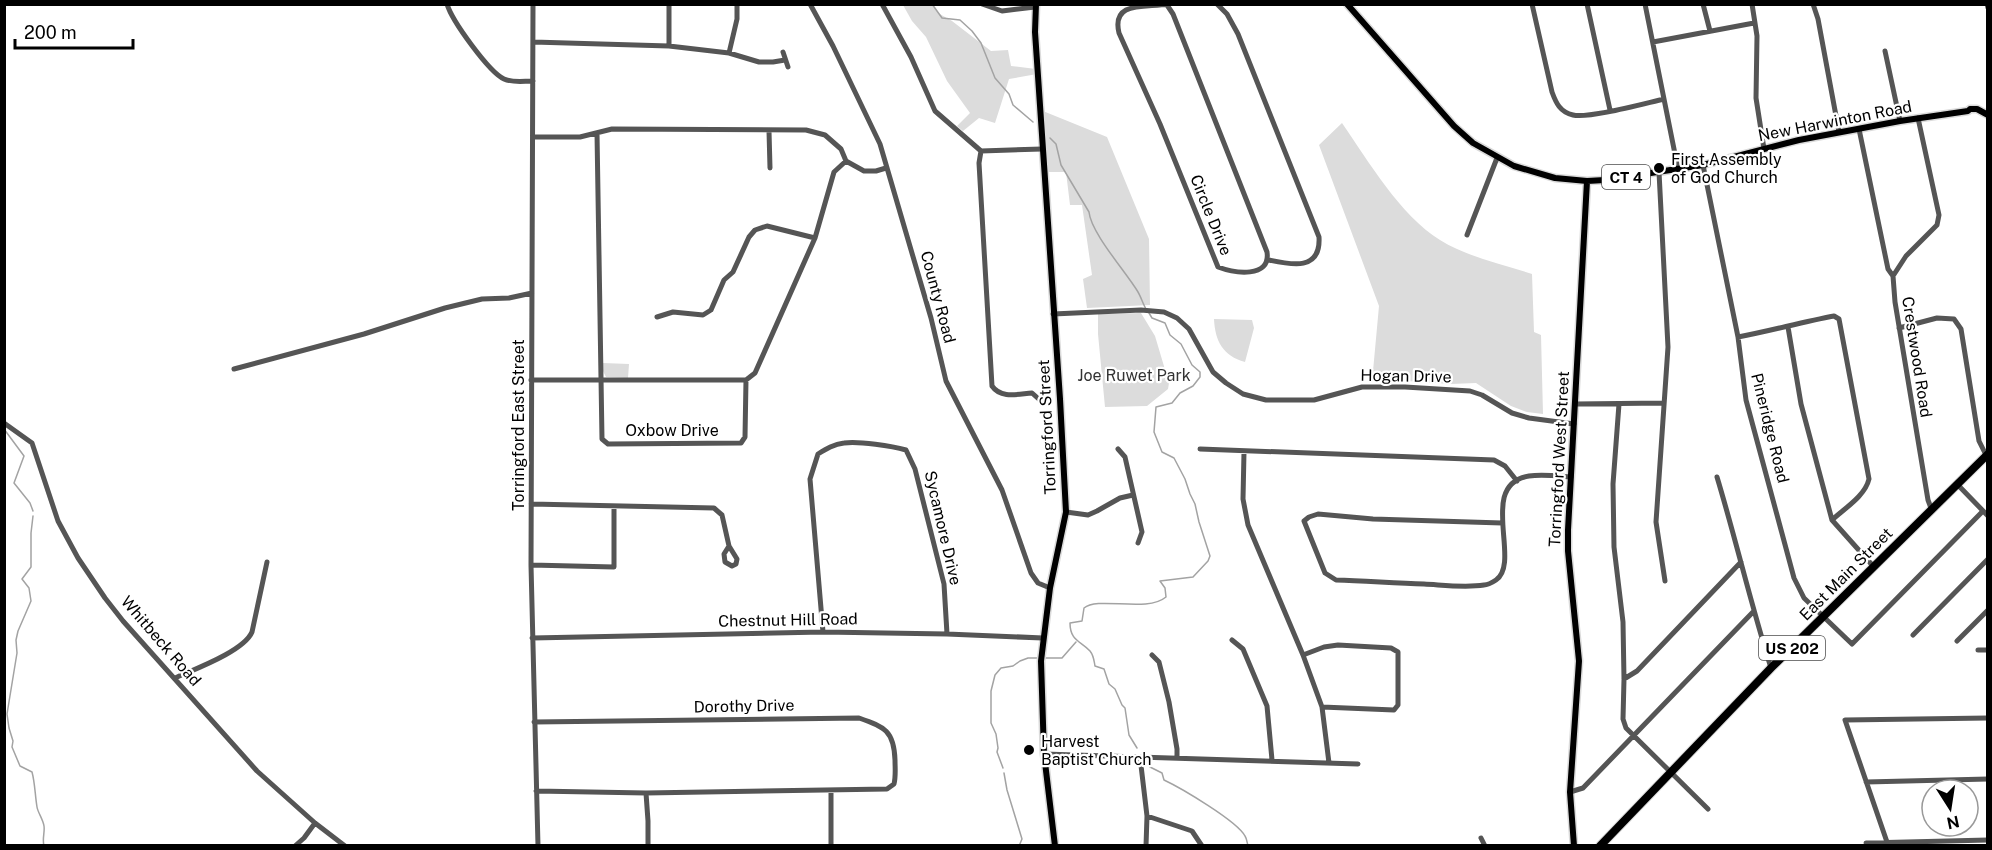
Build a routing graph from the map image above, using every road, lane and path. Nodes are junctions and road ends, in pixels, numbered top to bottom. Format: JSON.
{"nodes":[{"id":1,"x":447,"y":4,"type":"edge"},
{"id":2,"x":533,"y":4,"type":"edge"},
{"id":3,"x":669,"y":4,"type":"edge"},
{"id":4,"x":737,"y":4,"type":"edge"},
{"id":5,"x":810,"y":4,"type":"edge"},
{"id":6,"x":882,"y":4,"type":"edge"},
{"id":7,"x":982,"y":4,"type":"edge"},
{"id":8,"x":1217,"y":4,"type":"edge"},
{"id":9,"x":1347,"y":4,"type":"edge"},
{"id":10,"x":1532,"y":4,"type":"edge"},
{"id":11,"x":1587,"y":4,"type":"edge"},
{"id":12,"x":1645,"y":4,"type":"edge"},
{"id":13,"x":1703,"y":4,"type":"edge"},
{"id":14,"x":1752,"y":4,"type":"edge"},
{"id":15,"x":1812,"y":4,"type":"edge"},
{"id":16,"x":1168,"y":5,"type":"edge"},
{"id":17,"x":1035,"y":6,"type":"edge"},
{"id":18,"x":1754,"y":23,"type":"junction"},
{"id":19,"x":1710,"y":31,"type":"junction"},
{"id":20,"x":533,"y":42,"type":"junction"},
{"id":21,"x":1653,"y":42,"type":"junction"},
{"id":22,"x":669,"y":46,"type":"junction"},
{"id":23,"x":1885,"y":51,"type":"dead end"},
{"id":24,"x":783,"y":52,"type":"dead end"},
{"id":25,"x":729,"y":53,"type":"junction"},
{"id":26,"x":785,"y":60,"type":"junction"},
{"id":27,"x":788,"y":67,"type":"dead end"},
{"id":28,"x":532,"y":81,"type":"junction"},
{"id":29,"x":1664,"y":99,"type":"junction"},
{"id":30,"x":1988,"y":108,"type":"edge"},
{"id":31,"x":1610,"y":110,"type":"junction"},
{"id":32,"x":1984,"y":113,"type":"edge"},
{"id":33,"x":1918,"y":118,"type":"junction"},
{"id":34,"x":1900,"y":121,"type":"junction"},
{"id":35,"x":1859,"y":129,"type":"junction"},
{"id":36,"x":769,"y":130,"type":"junction"},
{"id":37,"x":1839,"y":132,"type":"junction"},
{"id":38,"x":597,"y":133,"type":"junction"},
{"id":39,"x":533,"y":137,"type":"junction"},
{"id":40,"x":1042,"y":149,"type":"junction"},
{"id":41,"x":1764,"y":149,"type":"junction"},
{"id":42,"x":981,"y":151,"type":"junction"},
{"id":43,"x":1497,"y":158,"type":"junction"},
{"id":44,"x":846,"y":161,"type":"junction"},
{"id":45,"x":1703,"y":165,"type":"junction"},
{"id":46,"x":770,"y":168,"type":"dead end"},
{"id":47,"x":886,"y":168,"type":"junction"},
{"id":48,"x":1678,"y":169,"type":"junction"},
{"id":49,"x":1659,"y":172,"type":"junction"},
{"id":50,"x":1587,"y":181,"type":"junction"},
{"id":51,"x":1467,"y":235,"type":"dead end"},
{"id":52,"x":815,"y":238,"type":"junction"},
{"id":53,"x":1269,"y":260,"type":"junction"},
{"id":54,"x":1893,"y":276,"type":"junction"},
{"id":55,"x":532,"y":292,"type":"junction"},
{"id":56,"x":1053,"y":314,"type":"junction"},
{"id":57,"x":657,"y":317,"type":"dead end"},
{"id":58,"x":1788,"y":327,"type":"junction"},
{"id":59,"x":1899,"y":328,"type":"junction"},
{"id":60,"x":1738,"y":337,"type":"junction"},
{"id":61,"x":234,"y":369,"type":"dead end"},
{"id":62,"x":531,"y":380,"type":"junction"},
{"id":63,"x":746,"y":380,"type":"junction"},
{"id":64,"x":601,"y":381,"type":"junction"},
{"id":65,"x":1041,"y":401,"type":"dead end"},
{"id":66,"x":1664,"y":403,"type":"junction"},
{"id":67,"x":1575,"y":404,"type":"junction"},
{"id":68,"x":1619,"y":404,"type":"junction"},
{"id":69,"x":4,"y":423,"type":"edge"},
{"id":70,"x":1574,"y":424,"type":"junction"},
{"id":71,"x":1118,"y":449,"type":"dead end"},
{"id":72,"x":1200,"y":449,"type":"dead end"},
{"id":73,"x":1244,"y":452,"type":"junction"},
{"id":74,"x":1987,"y":454,"type":"edge"},
{"id":75,"x":1571,"y":477,"type":"junction"},
{"id":76,"x":1717,"y":477,"type":"dead end"},
{"id":77,"x":1516,"y":481,"type":"junction"},
{"id":78,"x":1957,"y":484,"type":"junction"},
{"id":79,"x":1133,"y":495,"type":"junction"},
{"id":80,"x":531,"y":504,"type":"junction"},
{"id":81,"x":614,"y":506,"type":"junction"},
{"id":82,"x":1931,"y":508,"type":"junction"},
{"id":83,"x":1066,"y":512,"type":"junction"},
{"id":84,"x":1985,"y":513,"type":"edge"},
{"id":85,"x":1832,"y":520,"type":"junction"},
{"id":86,"x":1502,"y":523,"type":"junction"},
{"id":87,"x":1138,"y":543,"type":"dead end"},
{"id":88,"x":729,"y":546,"type":"dead end"},
{"id":89,"x":1988,"y":559,"type":"edge"},
{"id":90,"x":267,"y":562,"type":"dead end"},
{"id":91,"x":1741,"y":562,"type":"junction"},
{"id":92,"x":531,"y":565,"type":"junction"},
{"id":93,"x":1872,"y":566,"type":"junction"},
{"id":94,"x":1665,"y":581,"type":"dead end"},
{"id":95,"x":1050,"y":588,"type":"junction"},
{"id":96,"x":1988,"y":610,"type":"edge"},
{"id":97,"x":1753,"y":612,"type":"junction"},
{"id":98,"x":1823,"y":617,"type":"junction"},
{"id":99,"x":823,"y":632,"type":"junction"},
{"id":100,"x":947,"y":634,"type":"junction"},
{"id":101,"x":1913,"y":635,"type":"dead end"},
{"id":102,"x":532,"y":638,"type":"junction"},
{"id":103,"x":1043,"y":638,"type":"junction"},
{"id":104,"x":1232,"y":640,"type":"dead end"},
{"id":105,"x":1957,"y":641,"type":"dead end"},
{"id":106,"x":1978,"y":650,"type":"dead end"},
{"id":107,"x":1988,"y":650,"type":"edge"},
{"id":108,"x":1152,"y":655,"type":"dead end"},
{"id":109,"x":1303,"y":655,"type":"junction"},
{"id":110,"x":1771,"y":668,"type":"junction"},
{"id":111,"x":175,"y":678,"type":"junction"},
{"id":112,"x":1624,"y":679,"type":"junction"},
{"id":113,"x":1322,"y":707,"type":"junction"},
{"id":114,"x":1988,"y":718,"type":"edge"},
{"id":115,"x":534,"y":722,"type":"junction"},
{"id":116,"x":1634,"y":735,"type":"junction"},
{"id":117,"x":1044,"y":754,"type":"junction"},
{"id":118,"x":1177,"y":757,"type":"junction"},
{"id":119,"x":1140,"y":758,"type":"junction"},
{"id":120,"x":1272,"y":760,"type":"junction"},
{"id":121,"x":1329,"y":763,"type":"junction"},
{"id":122,"x":1358,"y":764,"type":"dead end"},
{"id":123,"x":1670,"y":773,"type":"junction"},
{"id":124,"x":1988,"y":779,"type":"edge"},
{"id":125,"x":1866,"y":782,"type":"junction"},
{"id":126,"x":831,"y":790,"type":"junction"},
{"id":127,"x":536,"y":791,"type":"junction"},
{"id":128,"x":1570,"y":792,"type":"junction"},
{"id":129,"x":646,"y":793,"type":"junction"},
{"id":130,"x":1708,"y":809,"type":"dead end"},
{"id":131,"x":1147,"y":816,"type":"junction"},
{"id":132,"x":315,"y":824,"type":"junction"},
{"id":133,"x":1481,"y":838,"type":"dead end"},
{"id":134,"x":1988,"y":840,"type":"edge"},
{"id":135,"x":1887,"y":842,"type":"junction"},
{"id":136,"x":1866,"y":843,"type":"dead end"},
{"id":137,"x":295,"y":846,"type":"edge"},
{"id":138,"x":345,"y":846,"type":"edge"},
{"id":139,"x":538,"y":846,"type":"edge"},
{"id":140,"x":648,"y":846,"type":"edge"},
{"id":141,"x":831,"y":846,"type":"edge"},
{"id":142,"x":1055,"y":846,"type":"edge"},
{"id":143,"x":1146,"y":846,"type":"edge"},
{"id":144,"x":1202,"y":846,"type":"edge"},
{"id":145,"x":1485,"y":846,"type":"edge"},
{"id":146,"x":1574,"y":846,"type":"edge"},
{"id":147,"x":1600,"y":846,"type":"edge"}],
"edges":[{"from":1,"to":28,"type":"street"},
{"from":2,"to":20,"type":"street","name":"Torringford East Street"},
{"from":3,"to":22,"type":"street"},
{"from":4,"to":25,"type":"street"},
{"from":5,"to":47,"type":"street","name":"County Road"},
{"from":6,"to":42,"type":"street"},
{"from":7,"to":17,"type":"street"},
{"from":8,"to":53,"type":"street"},
{"from":9,"to":43,"type":"main road","name":"New Harwinton Road","number":"CT 4"},
{"from":10,"to":31,"type":"street"},
{"from":11,"to":31,"type":"street"},
{"from":12,"to":21,"type":"street"},
{"from":13,"to":19,"type":"street"},
{"from":14,"to":18,"type":"street"},
{"from":15,"to":37,"type":"street"},
{"from":16,"to":53,"type":"street","name":"Circle Drive"},
{"from":16,"to":53,"type":"street","name":"Circle Drive"},
{"from":17,"to":40,"type":"main road","name":"Torringford Street"},
{"from":18,"to":19,"type":"street"},
{"from":18,"to":41,"type":"street"},
{"from":19,"to":21,"type":"street"},
{"from":20,"to":22,"type":"street"},
{"from":20,"to":28,"type":"street","name":"Torringford East Street"},
{"from":21,"to":29,"type":"street"},
{"from":22,"to":25,"type":"street"},
{"from":23,"to":34,"type":"street"},
{"from":24,"to":26,"type":"street"},
{"from":25,"to":26,"type":"street"},
{"from":26,"to":27,"type":"street"},
{"from":28,"to":39,"type":"street","name":"Torringford East Street"},
{"from":29,"to":31,"type":"street"},
{"from":29,"to":48,"type":"street"},
{"from":30,"to":32,"type":"street"},
{"from":32,"to":33,"type":"main road","name":"New Harwinton Road","number":"CT 4"},
{"from":33,"to":34,"type":"main road","name":"New Harwinton Road","number":"CT 4"},
{"from":33,"to":54,"type":"street","name":"Crestwood Road"},
{"from":34,"to":35,"type":"main road","name":"New Harwinton Road","number":"CT 4"},
{"from":35,"to":37,"type":"main road","name":"New Harwinton Road","number":"CT 4"},
{"from":35,"to":54,"type":"street"},
{"from":36,"to":38,"type":"street"},
{"from":36,"to":44,"type":"street"},
{"from":36,"to":46,"type":"street"},
{"from":37,"to":41,"type":"main road","name":"New Harwinton Road","number":"CT 4"},
{"from":38,"to":39,"type":"street"},
{"from":38,"to":64,"type":"street","name":"Oxbow Drive"},
{"from":39,"to":55,"type":"street","name":"Torringford East Street"},
{"from":40,"to":42,"type":"street"},
{"from":40,"to":56,"type":"main road","name":"Torringford Street"},
{"from":41,"to":45,"type":"main road","name":"New Harwinton Road","number":"CT 4"},
{"from":42,"to":65,"type":"street"},
{"from":43,"to":50,"type":"main road","name":"New Harwinton Road","number":"CT 4"},
{"from":43,"to":51,"type":"street"},
{"from":44,"to":47,"type":"street"},
{"from":44,"to":52,"type":"street"},
{"from":45,"to":48,"type":"main road","name":"New Harwinton Road","number":"CT 4"},
{"from":45,"to":60,"type":"street","name":"Pineridge Road"},
{"from":47,"to":95,"type":"street","name":"County Road"},
{"from":48,"to":49,"type":"main road","name":"New Harwinton Road","number":"CT 4"},
{"from":49,"to":50,"type":"main road","name":"New Harwinton Road","number":"CT 4"},
{"from":49,"to":66,"type":"street"},
{"from":50,"to":67,"type":"main road","name":"Torringford West Street"},
{"from":52,"to":57,"type":"street"},
{"from":52,"to":63,"type":"street"},
{"from":54,"to":59,"type":"street","name":"Crestwood Road"},
{"from":55,"to":61,"type":"street"},
{"from":55,"to":62,"type":"street","name":"Torringford East Street"},
{"from":56,"to":70,"type":"street","name":"Hogan Drive"},
{"from":56,"to":83,"type":"main road","name":"Torringford Street"},
{"from":58,"to":60,"type":"street"},
{"from":58,"to":85,"type":"street"},
{"from":58,"to":85,"type":"street"},
{"from":59,"to":74,"type":"street"},
{"from":59,"to":82,"type":"street","name":"Crestwood Road"},
{"from":60,"to":98,"type":"street","name":"Pineridge Road"},
{"from":62,"to":64,"type":"street"},
{"from":62,"to":80,"type":"street","name":"Torringford East Street"},
{"from":63,"to":64,"type":"street"},
{"from":63,"to":64,"type":"street","name":"Oxbow Drive"},
{"from":66,"to":68,"type":"street"},
{"from":66,"to":94,"type":"street"},
{"from":67,"to":68,"type":"street"},
{"from":67,"to":70,"type":"main road","name":"Torringford West Street"},
{"from":68,"to":112,"type":"street"},
{"from":69,"to":111,"type":"street","name":"Whitbeck Road"},
{"from":70,"to":75,"type":"main road","name":"Torringford West Street"},
{"from":71,"to":79,"type":"street"},
{"from":72,"to":73,"type":"street"},
{"from":73,"to":77,"type":"street"},
{"from":73,"to":109,"type":"street"},
{"from":74,"to":78,"type":"highway","name":"East Main Street","number":"US 202"},
{"from":75,"to":77,"type":"street"},
{"from":75,"to":128,"type":"main road","name":"Torringford West Street"},
{"from":76,"to":91,"type":"street"},
{"from":77,"to":86,"type":"street"},
{"from":78,"to":82,"type":"highway","name":"East Main Street","number":"US 202"},
{"from":78,"to":84,"type":"street"},
{"from":79,"to":83,"type":"street"},
{"from":79,"to":87,"type":"street"},
{"from":80,"to":81,"type":"street"},
{"from":80,"to":92,"type":"street","name":"Torringford East Street"},
{"from":81,"to":88,"type":"street"},
{"from":81,"to":92,"type":"street"},
{"from":82,"to":93,"type":"highway","name":"East Main Street","number":"US 202"},
{"from":83,"to":95,"type":"main road","name":"Torringford Street"},
{"from":84,"to":98,"type":"street","name":"Pineridge Road"},
{"from":85,"to":93,"type":"street"},
{"from":86,"to":86,"type":"street"},
{"from":89,"to":101,"type":"street"},
{"from":90,"to":111,"type":"street"},
{"from":91,"to":97,"type":"street"},
{"from":91,"to":112,"type":"street"},
{"from":92,"to":102,"type":"street","name":"Torringford East Street"},
{"from":93,"to":98,"type":"highway","name":"East Main Street","number":"US 202"},
{"from":95,"to":103,"type":"main road","name":"Torringford Street"},
{"from":96,"to":105,"type":"street"},
{"from":97,"to":110,"type":"street"},
{"from":97,"to":116,"type":"street"},
{"from":98,"to":110,"type":"highway","name":"East Main Street","number":"US 202"},
{"from":99,"to":100,"type":"street","name":"Chestnut Hill Road"},
{"from":99,"to":100,"type":"street","name":"Sycamore Drive"},
{"from":99,"to":102,"type":"street","name":"Chestnut Hill Road"},
{"from":100,"to":103,"type":"street","name":"Chestnut Hill Road"},
{"from":102,"to":115,"type":"street","name":"Torringford East Street"},
{"from":103,"to":117,"type":"main road","name":"Torringford Street"},
{"from":104,"to":120,"type":"street"},
{"from":106,"to":107,"type":"street"},
{"from":108,"to":118,"type":"street"},
{"from":109,"to":113,"type":"street"},
{"from":109,"to":113,"type":"street"},
{"from":110,"to":123,"type":"highway","name":"East Main Street","number":"US 202"},
{"from":111,"to":132,"type":"street","name":"Whitbeck Road"},
{"from":112,"to":116,"type":"street"},
{"from":113,"to":121,"type":"street"},
{"from":114,"to":125,"type":"street"},
{"from":115,"to":126,"type":"street","name":"Dorothy Drive"},
{"from":115,"to":127,"type":"street","name":"Torringford East Street"},
{"from":116,"to":123,"type":"street"},
{"from":116,"to":128,"type":"street"},
{"from":117,"to":119,"type":"street"},
{"from":117,"to":142,"type":"main road","name":"Torringford Street"},
{"from":118,"to":119,"type":"street"},
{"from":118,"to":120,"type":"street"},
{"from":119,"to":131,"type":"street"},
{"from":120,"to":121,"type":"street"},
{"from":121,"to":122,"type":"street"},
{"from":123,"to":130,"type":"street"},
{"from":123,"to":147,"type":"highway","name":"East Main Street","number":"US 202"},
{"from":124,"to":125,"type":"street"},
{"from":125,"to":135,"type":"street"},
{"from":126,"to":129,"type":"street"},
{"from":126,"to":141,"type":"street"},
{"from":127,"to":129,"type":"street"},
{"from":127,"to":139,"type":"street","name":"Torringford East Street"},
{"from":128,"to":146,"type":"main road","name":"Torringford West Street"},
{"from":129,"to":140,"type":"street"},
{"from":131,"to":143,"type":"street"},
{"from":131,"to":144,"type":"street"},
{"from":132,"to":137,"type":"street"},
{"from":132,"to":138,"type":"street","name":"Whitbeck Road"},
{"from":133,"to":145,"type":"street"},
{"from":134,"to":135,"type":"street"},
{"from":135,"to":136,"type":"street"}]}
